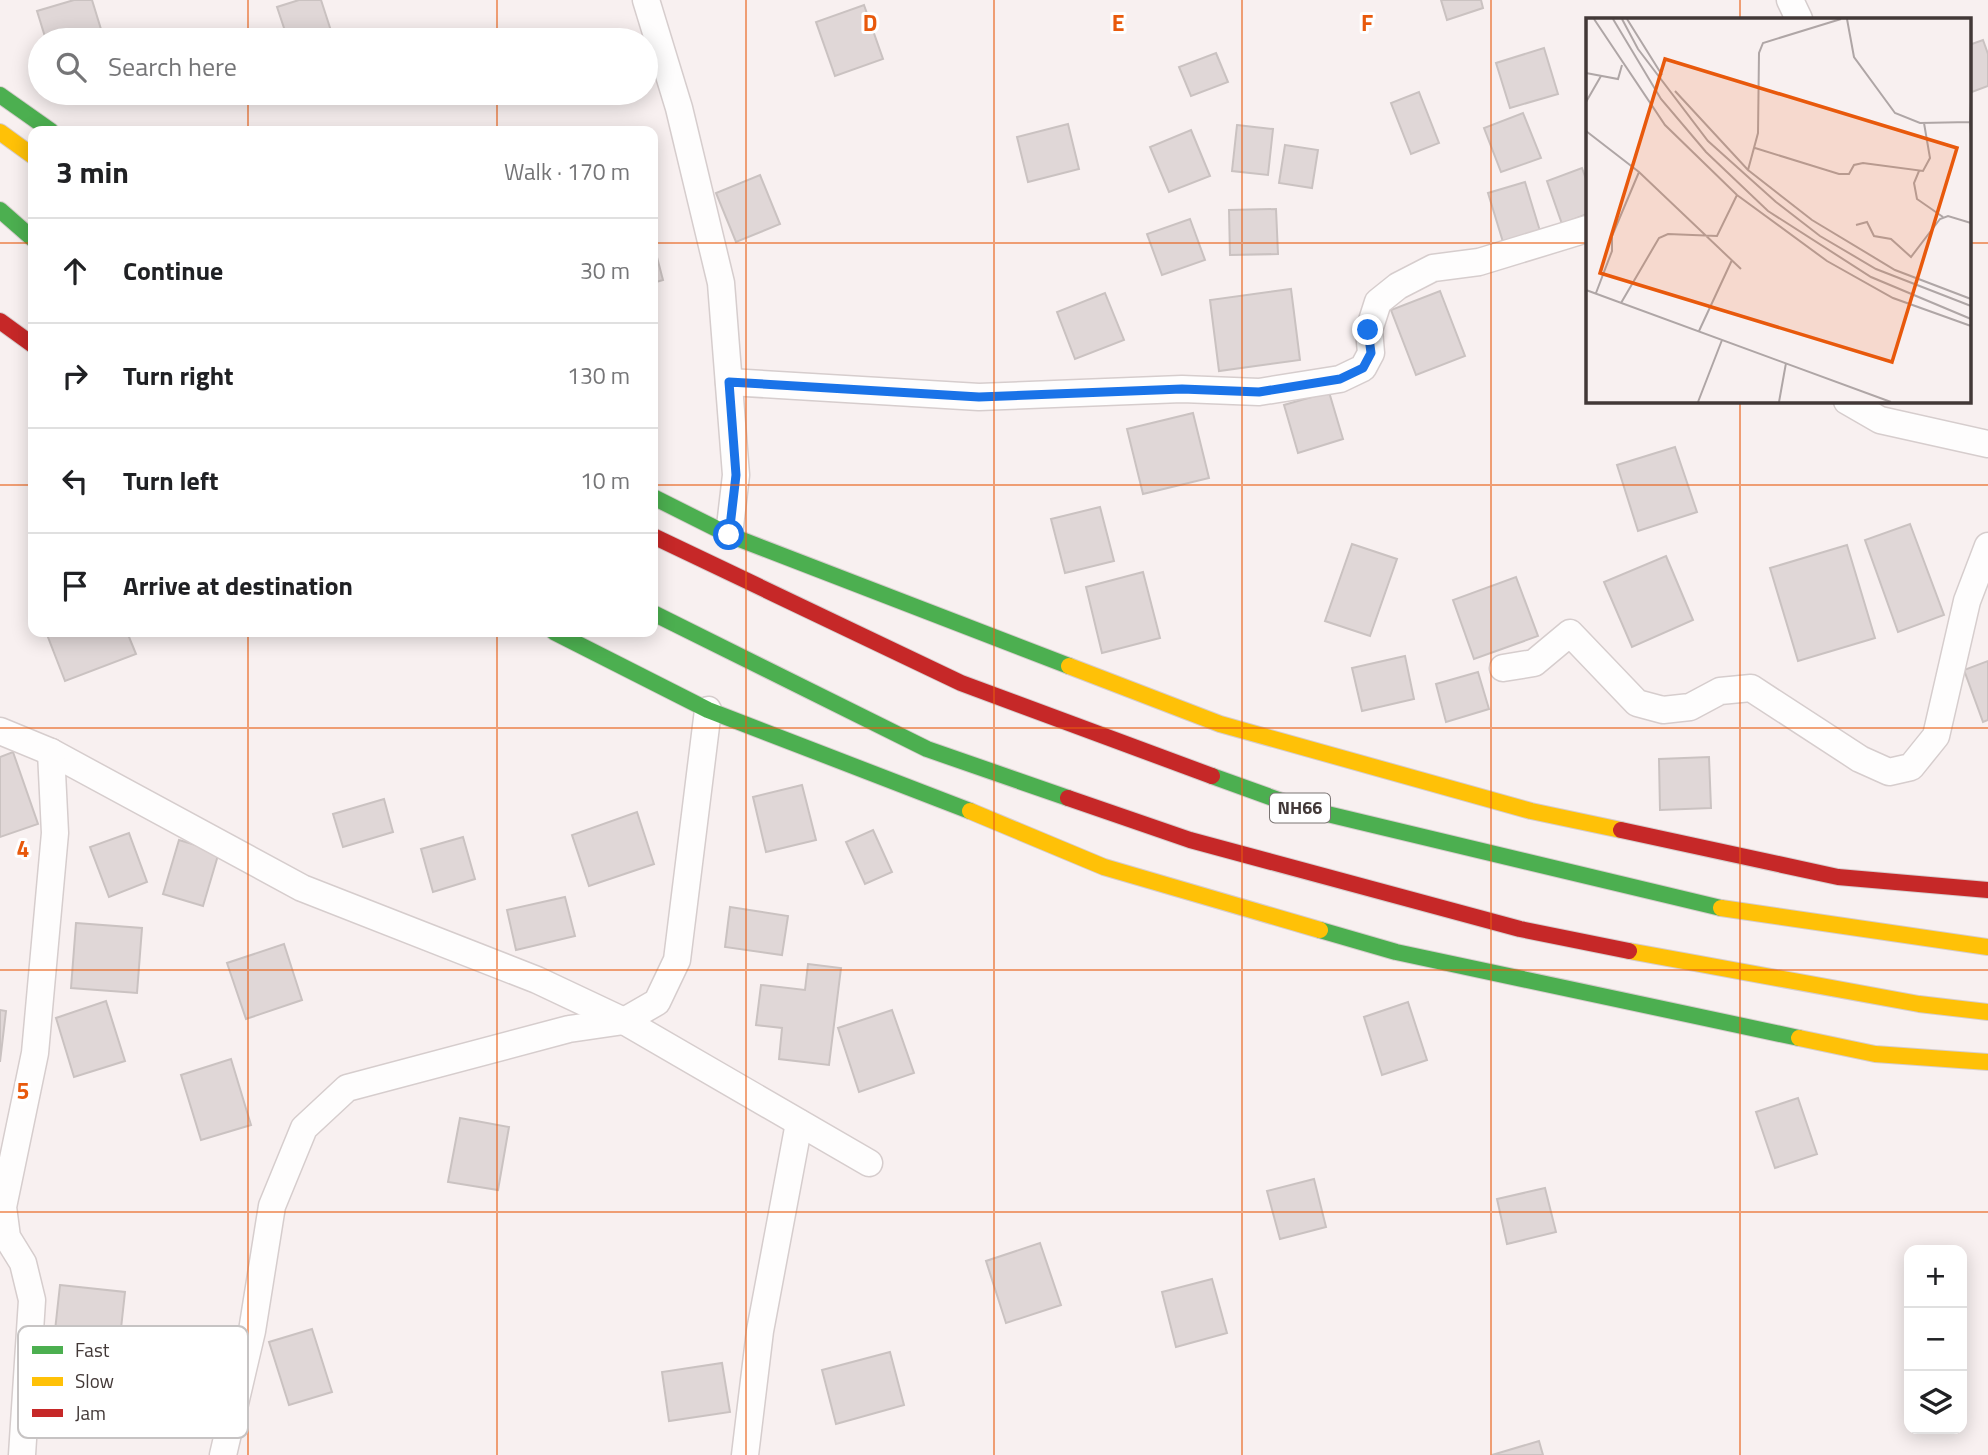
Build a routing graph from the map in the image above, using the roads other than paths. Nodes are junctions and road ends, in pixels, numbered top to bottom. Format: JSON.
{"nodes":[{"id":1,"x":646,"y":0,"type":"edge"},
{"id":2,"x":1790,"y":0,"type":"edge"},
{"id":3,"x":1799,"y":18,"type":"edge"},
{"id":4,"x":655,"y":28,"type":"edge"},
{"id":5,"x":658,"y":39,"type":"edge"},
{"id":6,"x":0,"y":95,"type":"edge"},
{"id":7,"x":44,"y":126,"type":"edge"},
{"id":8,"x":0,"y":132,"type":"edge"},
{"id":9,"x":28,"y":152,"type":"edge"},
{"id":10,"x":0,"y":210,"type":"edge"},
{"id":11,"x":1586,"y":229,"type":"edge"},
{"id":12,"x":28,"y":235,"type":"edge"},
{"id":13,"x":0,"y":321,"type":"edge"},
{"id":14,"x":28,"y":341,"type":"edge"},
{"id":15,"x":729,"y":382,"type":"junction"},
{"id":16,"x":1849,"y":402,"type":"edge"},
{"id":17,"x":1988,"y":444,"type":"edge"},
{"id":18,"x":658,"y":500,"type":"edge"},
{"id":19,"x":729,"y":535,"type":"junction"},
{"id":20,"x":658,"y":538,"type":"edge"},
{"id":21,"x":1988,"y":546,"type":"edge"},
{"id":22,"x":658,"y":615,"type":"edge"},
{"id":23,"x":564,"y":637,"type":"edge"},
{"id":24,"x":1503,"y":668,"type":"dead end"},
{"id":25,"x":708,"y":710,"type":"junction"},
{"id":26,"x":0,"y":731,"type":"edge"},
{"id":27,"x":51,"y":752,"type":"junction"},
{"id":28,"x":1988,"y":890,"type":"edge"},
{"id":29,"x":1988,"y":947,"type":"edge"},
{"id":30,"x":1988,"y":1012,"type":"edge"},
{"id":31,"x":624,"y":1021,"type":"junction"},
{"id":32,"x":1988,"y":1062,"type":"edge"},
{"id":33,"x":799,"y":1123,"type":"junction"},
{"id":34,"x":869,"y":1163,"type":"dead end"},
{"id":35,"x":30,"y":1326,"type":"edge"},
{"id":36,"x":248,"y":1348,"type":"edge"},
{"id":37,"x":746,"y":1455,"type":"edge"}],
"edges":[{"from":1,"to":4,"type":"street"},
{"from":2,"to":3,"type":"street"},
{"from":5,"to":15,"type":"street"},
{"from":6,"to":7,"type":"main road"},
{"from":8,"to":9,"type":"main road"},
{"from":10,"to":12,"type":"main road"},
{"from":11,"to":15,"type":"street"},
{"from":13,"to":14,"type":"main road"},
{"from":15,"to":19,"type":"street"},
{"from":16,"to":17,"type":"street"},
{"from":18,"to":19,"type":"main road"},
{"from":19,"to":28,"type":"main road"},
{"from":20,"to":29,"type":"main road","number":"NH66"},
{"from":21,"to":24,"type":"street"},
{"from":22,"to":30,"type":"main road"},
{"from":23,"to":25,"type":"main road"},
{"from":25,"to":31,"type":"street"},
{"from":25,"to":32,"type":"main road"},
{"from":26,"to":27,"type":"street"},
{"from":27,"to":31,"type":"street"},
{"from":27,"to":35,"type":"street"},
{"from":31,"to":33,"type":"street"},
{"from":31,"to":36,"type":"street"},
{"from":33,"to":34,"type":"street"},
{"from":33,"to":37,"type":"street"}]}
